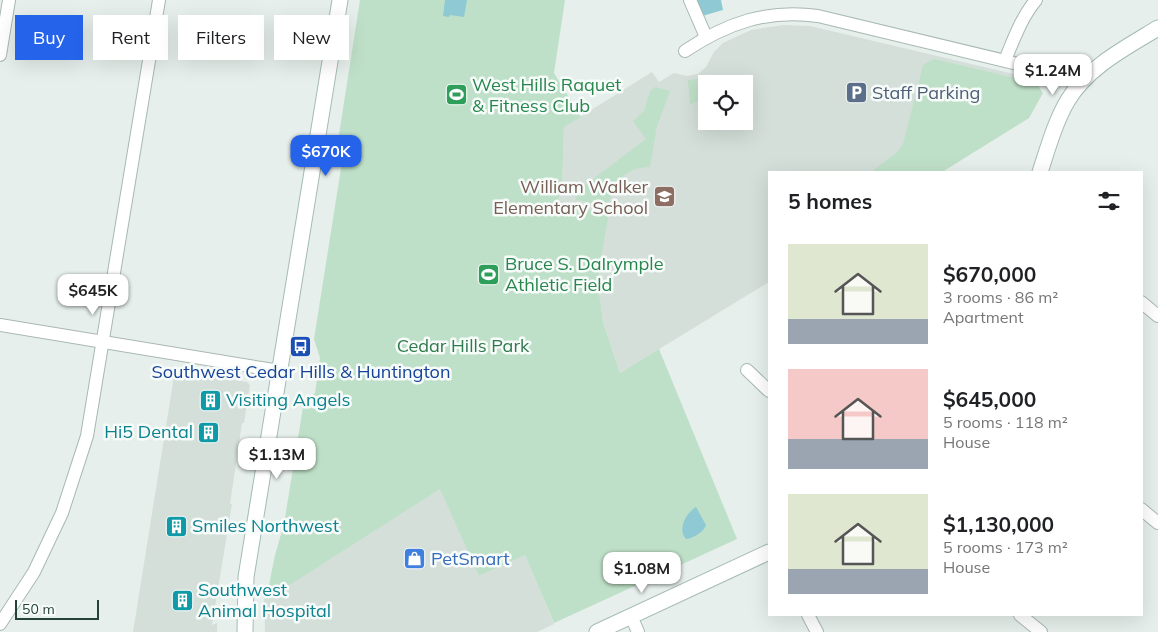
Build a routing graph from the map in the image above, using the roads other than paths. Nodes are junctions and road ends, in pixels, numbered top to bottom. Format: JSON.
{"nodes":[{"id":1,"x":9,"y":0,"type":"edge"},
{"id":2,"x":159,"y":0,"type":"edge"},
{"id":3,"x":340,"y":0,"type":"edge"},
{"id":4,"x":690,"y":0,"type":"edge"},
{"id":5,"x":1036,"y":0,"type":"edge"},
{"id":6,"x":1158,"y":28,"type":"edge"},
{"id":7,"x":706,"y":37,"type":"junction"},
{"id":8,"x":685,"y":51,"type":"dead end"},
{"id":9,"x":0,"y":55,"type":"edge"},
{"id":10,"x":1005,"y":60,"type":"junction"},
{"id":11,"x":1080,"y":84,"type":"junction"},
{"id":12,"x":1040,"y":171,"type":"edge"},
{"id":13,"x":1143,"y":304,"type":"edge"},
{"id":14,"x":1158,"y":316,"type":"edge"},
{"id":15,"x":0,"y":325,"type":"edge"},
{"id":16,"x":103,"y":343,"type":"junction"},
{"id":17,"x":747,"y":370,"type":"dead end"},
{"id":18,"x":280,"y":371,"type":"junction"},
{"id":19,"x":768,"y":390,"type":"edge"},
{"id":20,"x":1143,"y":511,"type":"edge"},
{"id":21,"x":1158,"y":523,"type":"edge"},
{"id":22,"x":768,"y":552,"type":"edge"},
{"id":23,"x":631,"y":616,"type":"junction"},
{"id":24,"x":809,"y":616,"type":"edge"},
{"id":25,"x":1021,"y":616,"type":"edge"},
{"id":26,"x":0,"y":624,"type":"edge"},
{"id":27,"x":245,"y":632,"type":"edge"},
{"id":28,"x":597,"y":632,"type":"edge"},
{"id":29,"x":638,"y":632,"type":"edge"},
{"id":30,"x":817,"y":632,"type":"edge"},
{"id":31,"x":1041,"y":632,"type":"edge"}],
"edges":[{"from":1,"to":9,"type":"street"},
{"from":2,"to":16,"type":"street"},
{"from":3,"to":18,"type":"main road"},
{"from":4,"to":7,"type":"street"},
{"from":5,"to":10,"type":"street"},
{"from":6,"to":11,"type":"main road"},
{"from":7,"to":8,"type":"street"},
{"from":7,"to":10,"type":"street"},
{"from":10,"to":11,"type":"street"},
{"from":11,"to":12,"type":"main road"},
{"from":13,"to":14,"type":"street"},
{"from":15,"to":16,"type":"street"},
{"from":16,"to":18,"type":"street"},
{"from":16,"to":26,"type":"street"},
{"from":17,"to":19,"type":"street"},
{"from":18,"to":27,"type":"main road"},
{"from":20,"to":21,"type":"street"},
{"from":22,"to":23,"type":"main road"},
{"from":23,"to":28,"type":"main road"},
{"from":23,"to":29,"type":"street"},
{"from":24,"to":30,"type":"street"},
{"from":25,"to":31,"type":"street"}]}
